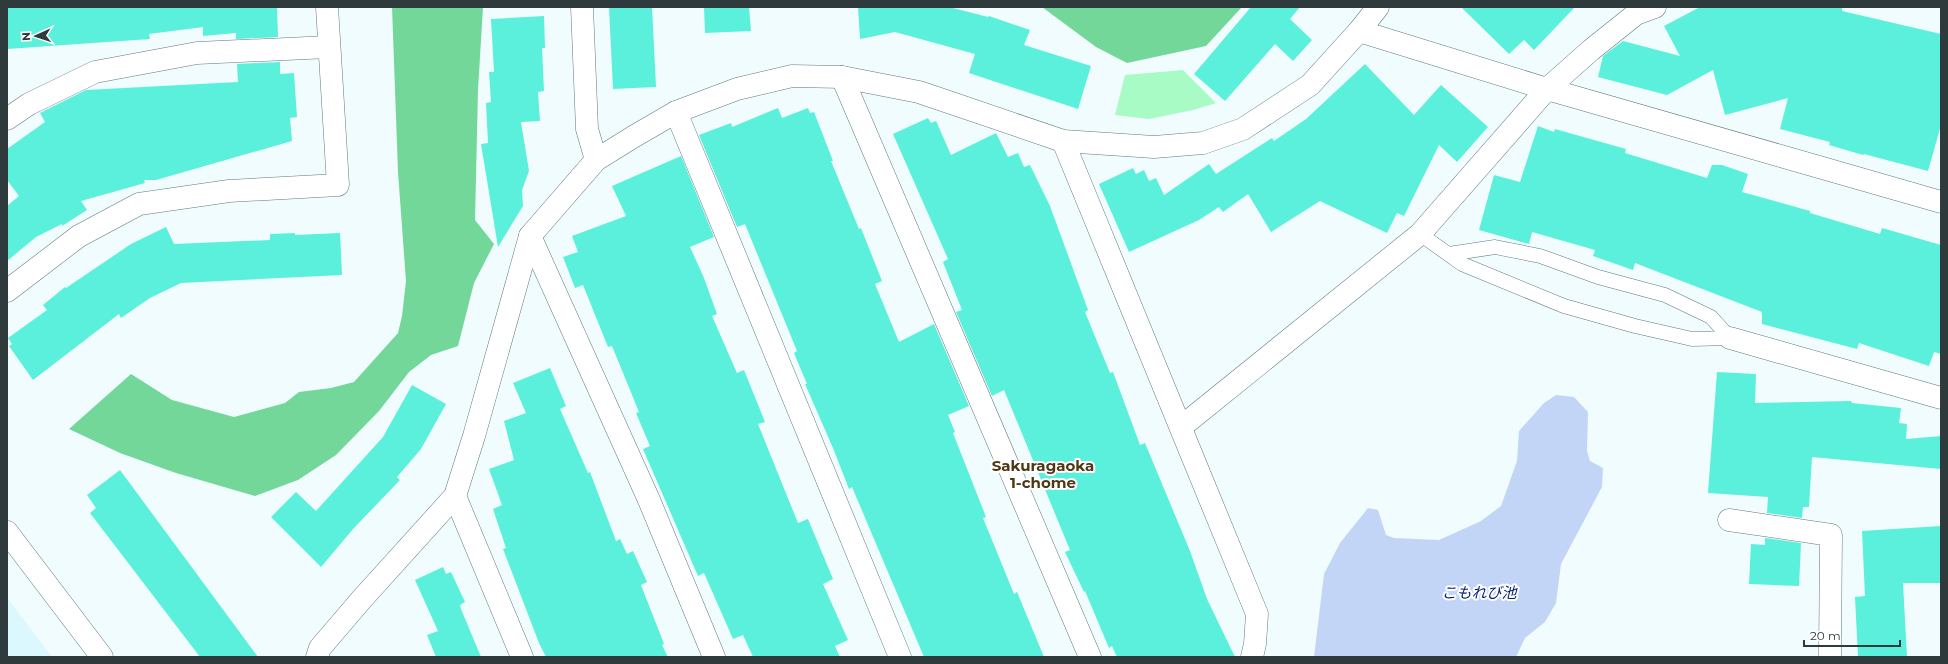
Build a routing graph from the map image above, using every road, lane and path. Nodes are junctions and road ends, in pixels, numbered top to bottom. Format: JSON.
{"nodes":[{"id":1,"x":327,"y":7,"type":"edge"},
{"id":2,"x":582,"y":7,"type":"edge"},
{"id":3,"x":1378,"y":7,"type":"edge"},
{"id":4,"x":1655,"y":7,"type":"edge"},
{"id":5,"x":1359,"y":31,"type":"junction"},
{"id":6,"x":329,"y":47,"type":"junction"},
{"id":7,"x":842,"y":77,"type":"junction"},
{"id":8,"x":1546,"y":89,"type":"junction"},
{"id":9,"x":676,"y":112,"type":"junction"},
{"id":10,"x":7,"y":119,"type":"edge"},
{"id":11,"x":1063,"y":141,"type":"junction"},
{"id":12,"x":596,"y":160,"type":"junction"},
{"id":13,"x":1941,"y":202,"type":"edge"},
{"id":14,"x":1420,"y":234,"type":"junction"},
{"id":15,"x":530,"y":236,"type":"junction"},
{"id":16,"x":1449,"y":254,"type":"junction"},
{"id":17,"x":7,"y":291,"type":"edge"},
{"id":18,"x":1730,"y":338,"type":"junction"},
{"id":19,"x":1941,"y":398,"type":"edge"},
{"id":20,"x":1182,"y":427,"type":"junction"},
{"id":21,"x":455,"y":496,"type":"junction"},
{"id":22,"x":1729,"y":520,"type":"dead end"},
{"id":23,"x":7,"y":532,"type":"edge"},
{"id":24,"x":320,"y":654,"type":"edge"},
{"id":25,"x":102,"y":657,"type":"edge"},
{"id":26,"x":522,"y":657,"type":"edge"},
{"id":27,"x":714,"y":657,"type":"edge"},
{"id":28,"x":900,"y":657,"type":"edge"},
{"id":29,"x":1090,"y":657,"type":"edge"},
{"id":30,"x":1252,"y":657,"type":"edge"},
{"id":31,"x":1830,"y":657,"type":"edge"}],
"edges":[{"from":1,"to":6,"type":"street"},
{"from":2,"to":12,"type":"street"},
{"from":3,"to":5,"type":"street"},
{"from":4,"to":8,"type":"street"},
{"from":5,"to":8,"type":"street"},
{"from":5,"to":11,"type":"street"},
{"from":6,"to":10,"type":"street"},
{"from":6,"to":17,"type":"street"},
{"from":7,"to":9,"type":"street"},
{"from":7,"to":11,"type":"street"},
{"from":7,"to":29,"type":"street"},
{"from":8,"to":13,"type":"street"},
{"from":8,"to":14,"type":"street"},
{"from":9,"to":12,"type":"street"},
{"from":9,"to":28,"type":"street"},
{"from":11,"to":20,"type":"street"},
{"from":12,"to":15,"type":"street"},
{"from":14,"to":16,"type":"lane"},
{"from":14,"to":20,"type":"street"},
{"from":15,"to":21,"type":"street"},
{"from":15,"to":27,"type":"street"},
{"from":16,"to":18,"type":"lane"},
{"from":16,"to":18,"type":"lane"},
{"from":18,"to":19,"type":"street"},
{"from":20,"to":30,"type":"street"},
{"from":21,"to":24,"type":"street"},
{"from":21,"to":26,"type":"street"},
{"from":22,"to":31,"type":"street"},
{"from":23,"to":25,"type":"street"}]}
